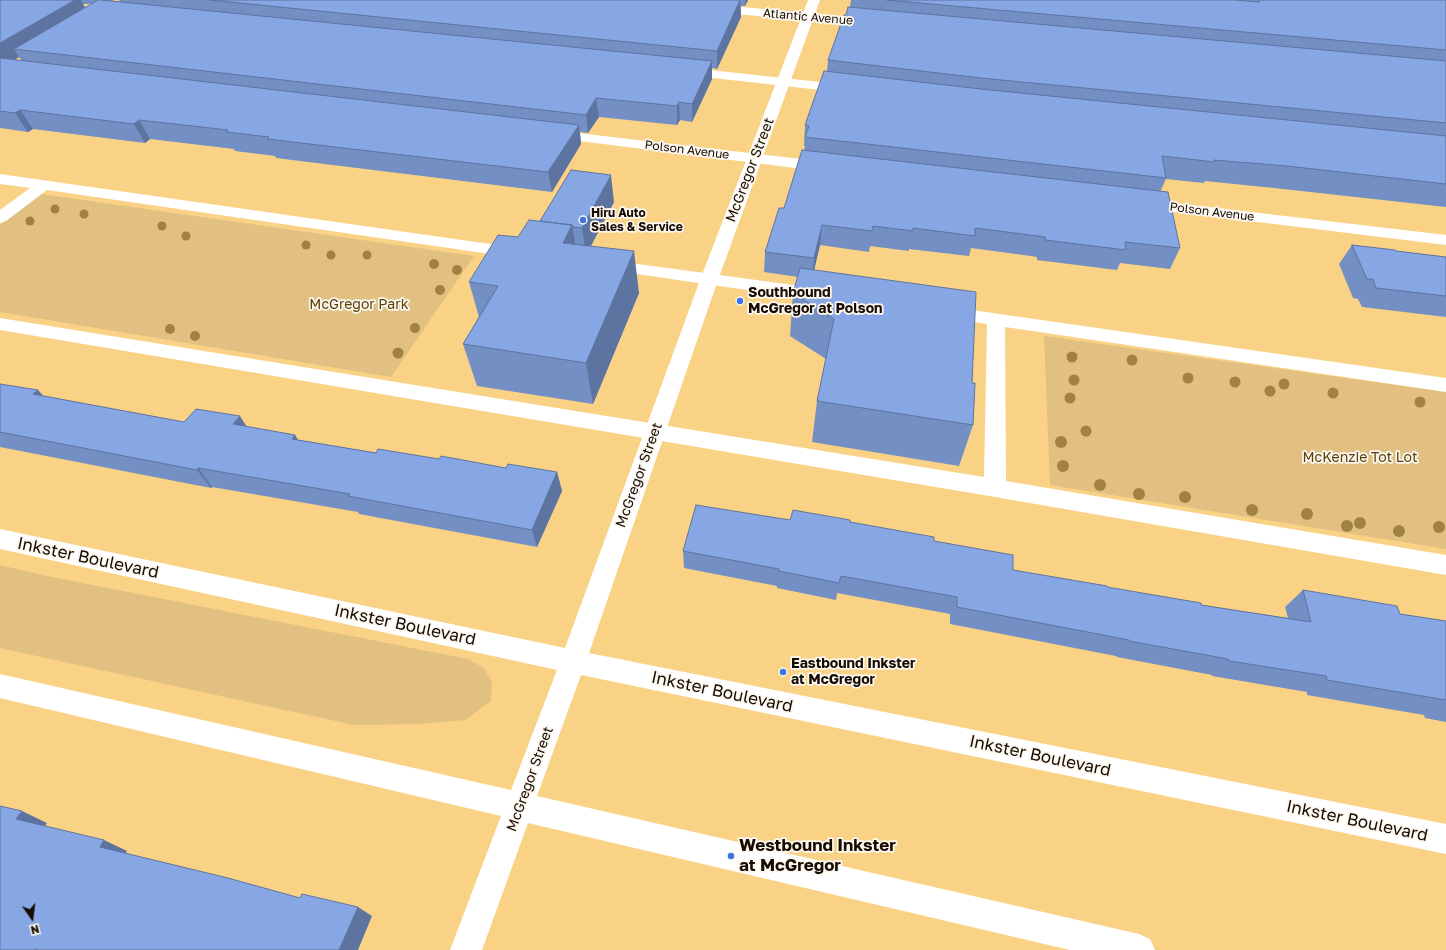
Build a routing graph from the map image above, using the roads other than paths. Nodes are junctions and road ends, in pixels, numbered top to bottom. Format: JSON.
{"nodes":[{"id":1,"x":701,"y":7,"type":"edge"},
{"id":2,"x":811,"y":9,"type":"edge"},
{"id":3,"x":881,"y":24,"type":"edge"},
{"id":4,"x":673,"y":70,"type":"edge"},
{"id":5,"x":784,"y":81,"type":"junction"},
{"id":6,"x":858,"y":90,"type":"edge"},
{"id":7,"x":537,"y":133,"type":"edge"},
{"id":8,"x":754,"y":158,"type":"junction"},
{"id":9,"x":842,"y":168,"type":"edge"},
{"id":10,"x":0,"y":179,"type":"edge"},
{"id":11,"x":44,"y":185,"type":"junction"},
{"id":12,"x":1128,"y":202,"type":"edge"},
{"id":13,"x":0,"y":218,"type":"edge"},
{"id":14,"x":1446,"y":240,"type":"edge"},
{"id":15,"x":537,"y":255,"type":"edge"},
{"id":16,"x":592,"y":263,"type":"edge"},
{"id":17,"x":709,"y":280,"type":"junction"},
{"id":18,"x":841,"y":298,"type":"edge"},
{"id":19,"x":926,"y":309,"type":"edge"},
{"id":20,"x":996,"y":319,"type":"junction"},
{"id":21,"x":0,"y":324,"type":"edge"},
{"id":22,"x":1446,"y":385,"type":"edge"},
{"id":23,"x":654,"y":433,"type":"junction"},
{"id":24,"x":995,"y":488,"type":"junction"},
{"id":25,"x":0,"y":539,"type":"edge"},
{"id":26,"x":1446,"y":565,"type":"edge"},
{"id":27,"x":573,"y":661,"type":"junction"},
{"id":28,"x":0,"y":686,"type":"edge"},
{"id":29,"x":520,"y":806,"type":"junction"},
{"id":30,"x":1446,"y":839,"type":"edge"},
{"id":31,"x":466,"y":950,"type":"edge"},
{"id":32,"x":1139,"y":950,"type":"edge"}],
"edges":[{"from":1,"to":2,"type":"main road","name":"Atlantic Avenue"},
{"from":2,"to":3,"type":"main road","name":"Atlantic Avenue"},
{"from":2,"to":5,"type":"main road","name":"McGregor Street"},
{"from":4,"to":5,"type":"main road"},
{"from":5,"to":6,"type":"main road"},
{"from":5,"to":8,"type":"main road","name":"McGregor Street"},
{"from":7,"to":8,"type":"main road","name":"Polson Avenue"},
{"from":8,"to":9,"type":"main road","name":"Polson Avenue"},
{"from":8,"to":17,"type":"main road","name":"McGregor Street"},
{"from":10,"to":11,"type":"main road"},
{"from":11,"to":13,"type":"main road"},
{"from":11,"to":15,"type":"main road"},
{"from":12,"to":14,"type":"main road","name":"Polson Avenue"},
{"from":16,"to":17,"type":"main road"},
{"from":17,"to":18,"type":"main road"},
{"from":17,"to":23,"type":"main road","name":"McGregor Street"},
{"from":19,"to":20,"type":"main road"},
{"from":20,"to":22,"type":"main road"},
{"from":20,"to":24,"type":"main road"},
{"from":21,"to":23,"type":"main road"},
{"from":23,"to":24,"type":"main road"},
{"from":23,"to":27,"type":"main road","name":"McGregor Street"},
{"from":24,"to":26,"type":"main road"},
{"from":25,"to":27,"type":"main road","name":"Inkster Boulevard"},
{"from":27,"to":29,"type":"main road","name":"McGregor Street"},
{"from":27,"to":30,"type":"main road","name":"Inkster Boulevard"},
{"from":28,"to":29,"type":"main road"},
{"from":29,"to":31,"type":"main road","name":"McGregor Street"},
{"from":29,"to":32,"type":"main road"}]}
